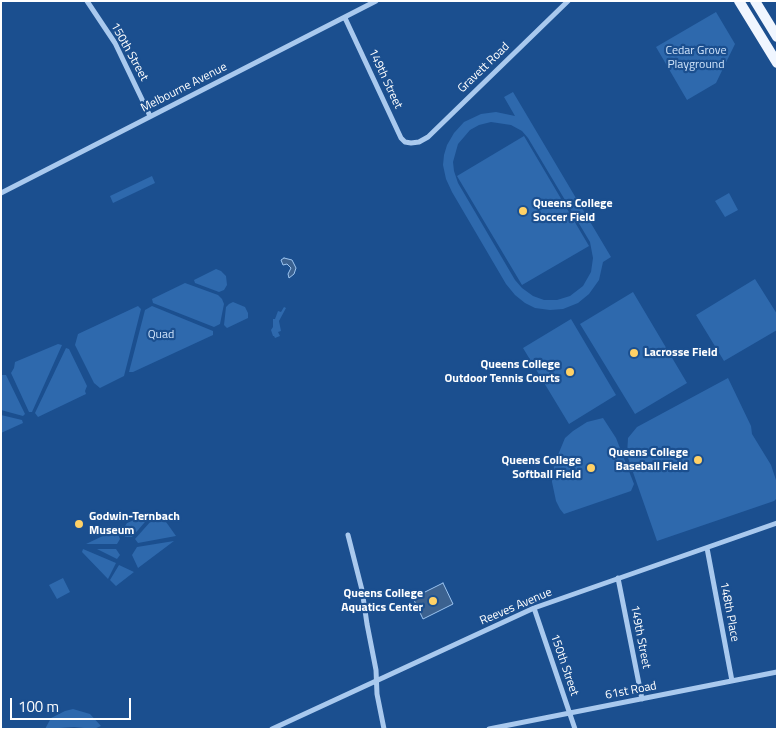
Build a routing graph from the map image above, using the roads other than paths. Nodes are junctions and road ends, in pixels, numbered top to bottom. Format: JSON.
{"nodes":[{"id":1,"x":87,"y":1,"type":"edge"},
{"id":2,"x":376,"y":1,"type":"edge"},
{"id":3,"x":568,"y":1,"type":"edge"},
{"id":4,"x":739,"y":1,"type":"edge"},
{"id":5,"x":756,"y":1,"type":"edge"},
{"id":6,"x":346,"y":18,"type":"junction"},
{"id":7,"x":777,"y":37,"type":"edge"},
{"id":8,"x":777,"y":63,"type":"edge"},
{"id":9,"x":150,"y":116,"type":"junction"},
{"id":10,"x":411,"y":143,"type":"joint"},
{"id":11,"x":1,"y":193,"type":"edge"},
{"id":12,"x":777,"y":523,"type":"edge"},
{"id":13,"x":348,"y":535,"type":"dead end"},
{"id":14,"x":707,"y":548,"type":"junction"},
{"id":15,"x":618,"y":578,"type":"junction"},
{"id":16,"x":534,"y":608,"type":"junction"},
{"id":17,"x":777,"y":672,"type":"edge"},
{"id":18,"x":376,"y":681,"type":"junction"},
{"id":19,"x":732,"y":681,"type":"junction"},
{"id":20,"x":642,"y":699,"type":"junction"},
{"id":21,"x":570,"y":713,"type":"junction"},
{"id":22,"x":272,"y":729,"type":"edge"},
{"id":23,"x":384,"y":729,"type":"edge"},
{"id":24,"x":489,"y":729,"type":"edge"},
{"id":25,"x":575,"y":729,"type":"edge"}],
"edges":[{"from":1,"to":9,"type":"street","name":"150th Street"},
{"from":2,"to":6,"type":"street","name":"Melbourne Avenue"},
{"from":3,"to":10,"type":"street","name":"Gravett Road"},
{"from":4,"to":8,"type":"main road"},
{"from":5,"to":7,"type":"main road"},
{"from":6,"to":9,"type":"street","name":"Melbourne Avenue"},
{"from":6,"to":10,"type":"street","name":"149th Street"},
{"from":9,"to":11,"type":"street","name":"Melbourne Avenue"},
{"from":12,"to":14,"type":"street","name":"Reeves Avenue"},
{"from":13,"to":18,"type":"street"},
{"from":14,"to":15,"type":"street","name":"Reeves Avenue"},
{"from":14,"to":19,"type":"street","name":"148th Place"},
{"from":15,"to":16,"type":"street","name":"Reeves Avenue"},
{"from":15,"to":20,"type":"street","name":"149th Street"},
{"from":16,"to":18,"type":"street","name":"Reeves Avenue"},
{"from":16,"to":21,"type":"street","name":"150th Street"},
{"from":17,"to":19,"type":"street","name":"61st Road"},
{"from":18,"to":22,"type":"street","name":"Reeves Avenue"},
{"from":18,"to":23,"type":"street"},
{"from":19,"to":20,"type":"street","name":"61st Road"},
{"from":20,"to":21,"type":"street","name":"61st Road"},
{"from":21,"to":24,"type":"street","name":"61st Road"},
{"from":21,"to":25,"type":"street","name":"150th Street"}]}
